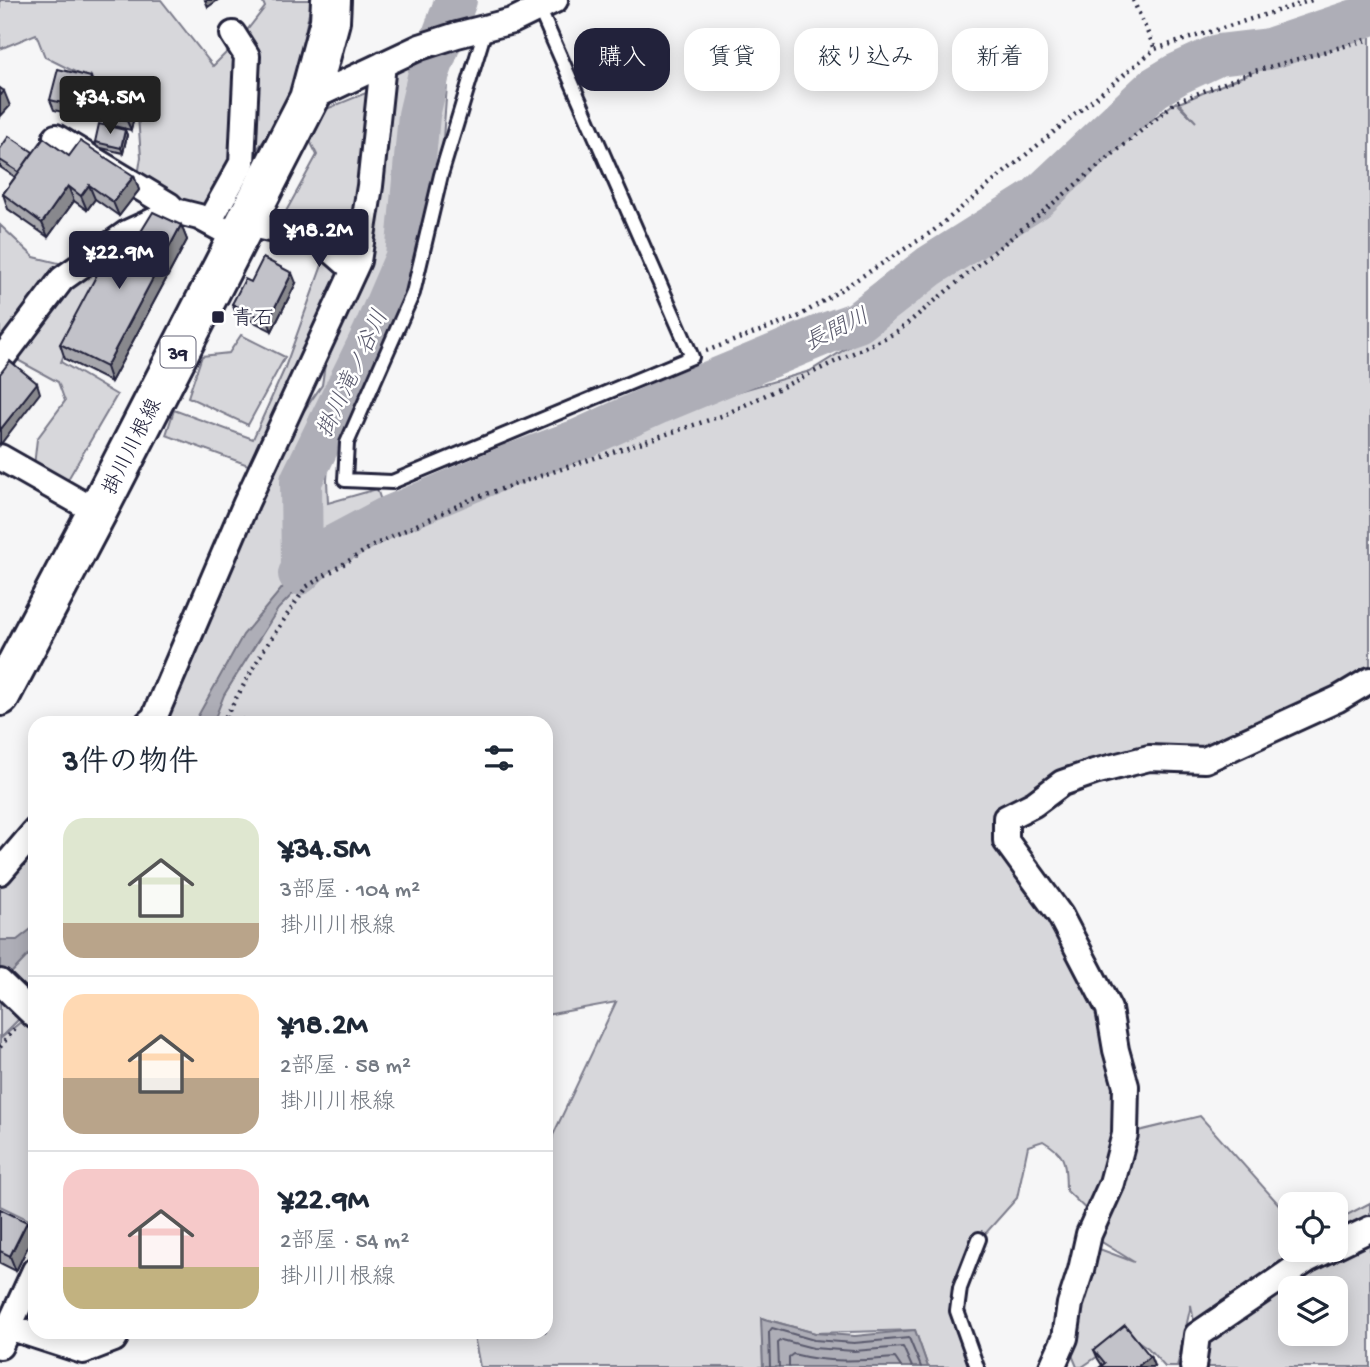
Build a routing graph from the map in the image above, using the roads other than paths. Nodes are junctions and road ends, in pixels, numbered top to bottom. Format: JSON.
{"nodes":[{"id":1,"x":331,"y":0,"type":"edge"},
{"id":2,"x":547,"y":4,"type":"edge"},
{"id":3,"x":486,"y":27,"type":"junction"},
{"id":4,"x":233,"y":34,"type":"dead end"},
{"id":5,"x":383,"y":64,"type":"junction"},
{"id":6,"x":309,"y":99,"type":"junction"},
{"id":7,"x":56,"y":137,"type":"dead end"},
{"id":8,"x":175,"y":211,"type":"junction"},
{"id":9,"x":231,"y":228,"type":"junction"},
{"id":10,"x":354,"y":270,"type":"junction"},
{"id":11,"x":4,"y":349,"type":"edge"},
{"id":12,"x":0,"y":457,"type":"edge"},
{"id":13,"x":97,"y":512,"type":"junction"},
{"id":14,"x":1370,"y":680,"type":"edge"},
{"id":15,"x":0,"y":696,"type":"edge"},
{"id":16,"x":155,"y":716,"type":"edge"},
{"id":17,"x":28,"y":839,"type":"edge"},
{"id":18,"x":0,"y":872,"type":"edge"},
{"id":19,"x":0,"y":982,"type":"edge"},
{"id":20,"x":28,"y":1009,"type":"edge"},
{"id":21,"x":1370,"y":1229,"type":"edge"},
{"id":22,"x":979,"y":1239,"type":"dead end"},
{"id":23,"x":1348,"y":1240,"type":"edge"},
{"id":24,"x":1304,"y":1262,"type":"edge"},
{"id":25,"x":28,"y":1285,"type":"edge"},
{"id":26,"x":4,"y":1336,"type":"edge"},
{"id":27,"x":114,"y":1339,"type":"edge"},
{"id":28,"x":977,"y":1367,"type":"edge"},
{"id":29,"x":1052,"y":1367,"type":"edge"},
{"id":30,"x":1194,"y":1367,"type":"edge"}],
"edges":[{"from":1,"to":6,"type":"main road","name":"掛川川根線","number":"39"},
{"from":2,"to":3,"type":"street"},
{"from":2,"to":3,"type":"lane"},
{"from":3,"to":5,"type":"street"},
{"from":4,"to":9,"type":"street"},
{"from":5,"to":6,"type":"street"},
{"from":5,"to":10,"type":"street"},
{"from":6,"to":9,"type":"main road","name":"掛川川根線","number":"39"},
{"from":7,"to":8,"type":"street"},
{"from":8,"to":9,"type":"street"},
{"from":8,"to":11,"type":"street"},
{"from":9,"to":10,"type":"street"},
{"from":9,"to":13,"type":"main road","name":"掛川川根線","number":"39"},
{"from":10,"to":16,"type":"street"},
{"from":12,"to":13,"type":"street"},
{"from":13,"to":15,"type":"main road","name":"掛川川根線","number":"39"},
{"from":14,"to":29,"type":"street"},
{"from":17,"to":18,"type":"street"},
{"from":19,"to":20,"type":"street"},
{"from":21,"to":23,"type":"street"},
{"from":22,"to":28,"type":"lane"},
{"from":24,"to":30,"type":"street"},
{"from":25,"to":26,"type":"street"},
{"from":26,"to":27,"type":"street"}]}
